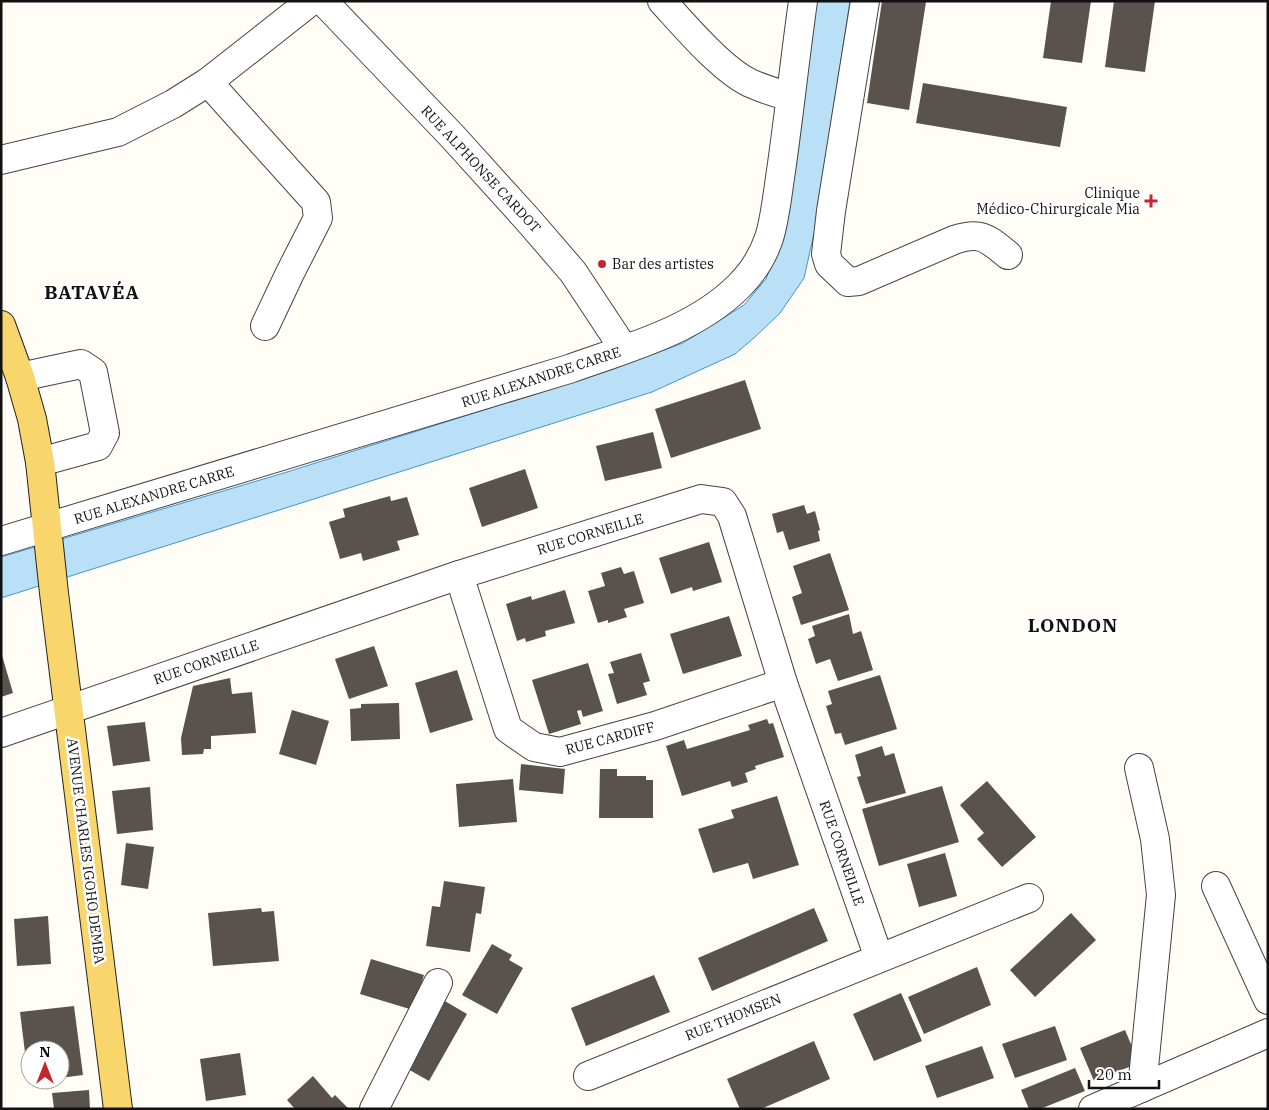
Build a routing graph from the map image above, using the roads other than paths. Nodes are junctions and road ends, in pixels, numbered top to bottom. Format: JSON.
{"nodes":[{"id":1,"x":311,"y":1,"type":"edge"},
{"id":2,"x":324,"y":1,"type":"edge"},
{"id":3,"x":662,"y":1,"type":"edge"},
{"id":4,"x":804,"y":1,"type":"edge"},
{"id":5,"x":865,"y":1,"type":"edge"},
{"id":6,"x":281,"y":12,"type":"edge"},
{"id":7,"x":208,"y":82,"type":"junction"},
{"id":8,"x":790,"y":97,"type":"junction"},
{"id":9,"x":1,"y":160,"type":"edge"},
{"id":10,"x":1008,"y":255,"type":"dead end"},
{"id":11,"x":265,"y":326,"type":"dead end"},
{"id":12,"x":2,"y":328,"type":"edge"},
{"id":13,"x":624,"y":349,"type":"junction"},
{"id":14,"x":20,"y":377,"type":"junction"},
{"id":15,"x":40,"y":462,"type":"junction"},
{"id":16,"x":48,"y":531,"type":"junction"},
{"id":17,"x":1,"y":541,"type":"edge"},
{"id":18,"x":459,"y":575,"type":"junction"},
{"id":19,"x":783,"y":682,"type":"junction"},
{"id":20,"x":68,"y":710,"type":"junction"},
{"id":21,"x":1,"y":733,"type":"edge"},
{"id":22,"x":1139,"y":768,"type":"dead end"},
{"id":23,"x":1216,"y":886,"type":"dead end"},
{"id":24,"x":1029,"y":898,"type":"dead end"},
{"id":25,"x":879,"y":958,"type":"junction"},
{"id":26,"x":438,"y":983,"type":"dead end"},
{"id":27,"x":1268,"y":1000,"type":"edge"},
{"id":28,"x":1260,"y":1045,"type":"edge"},
{"id":29,"x":588,"y":1076,"type":"dead end"},
{"id":30,"x":1142,"y":1088,"type":"junction"},
{"id":31,"x":118,"y":1109,"type":"edge"},
{"id":32,"x":374,"y":1109,"type":"edge"},
{"id":33,"x":1094,"y":1109,"type":"edge"}],
"edges":[{"from":1,"to":6,"type":"street"},
{"from":2,"to":13,"type":"street","name":"RUE ALPHONSE CARDOT"},
{"from":3,"to":8,"type":"street"},
{"from":4,"to":8,"type":"street","name":"RUE ALEXANDRE CARRE"},
{"from":5,"to":10,"type":"street"},
{"from":6,"to":7,"type":"street"},
{"from":7,"to":9,"type":"street"},
{"from":7,"to":11,"type":"street"},
{"from":8,"to":13,"type":"street","name":"RUE ALEXANDRE CARRE"},
{"from":12,"to":14,"type":"main road","name":"AVENUE CHARLES IGOHO DEMBA"},
{"from":13,"to":16,"type":"street","name":"RUE ALEXANDRE CARRE"},
{"from":14,"to":15,"type":"main road","name":"AVENUE CHARLES IGOHO DEMBA"},
{"from":14,"to":15,"type":"street"},
{"from":15,"to":16,"type":"main road","name":"AVENUE CHARLES IGOHO DEMBA"},
{"from":16,"to":17,"type":"street","name":"RUE ALEXANDRE CARRE"},
{"from":16,"to":20,"type":"main road","name":"AVENUE CHARLES IGOHO DEMBA"},
{"from":18,"to":19,"type":"street","name":"RUE CARDIFF"},
{"from":18,"to":19,"type":"street","name":"RUE CORNEILLE"},
{"from":18,"to":20,"type":"street","name":"RUE CORNEILLE"},
{"from":19,"to":25,"type":"street","name":"RUE CORNEILLE"},
{"from":20,"to":21,"type":"street","name":"RUE CORNEILLE"},
{"from":20,"to":31,"type":"main road","name":"AVENUE CHARLES IGOHO DEMBA"},
{"from":22,"to":30,"type":"street"},
{"from":23,"to":27,"type":"street"},
{"from":24,"to":25,"type":"street","name":"RUE THOMSEN"},
{"from":25,"to":29,"type":"street","name":"RUE THOMSEN"},
{"from":26,"to":32,"type":"street"},
{"from":28,"to":30,"type":"street"},
{"from":30,"to":33,"type":"street"}]}
